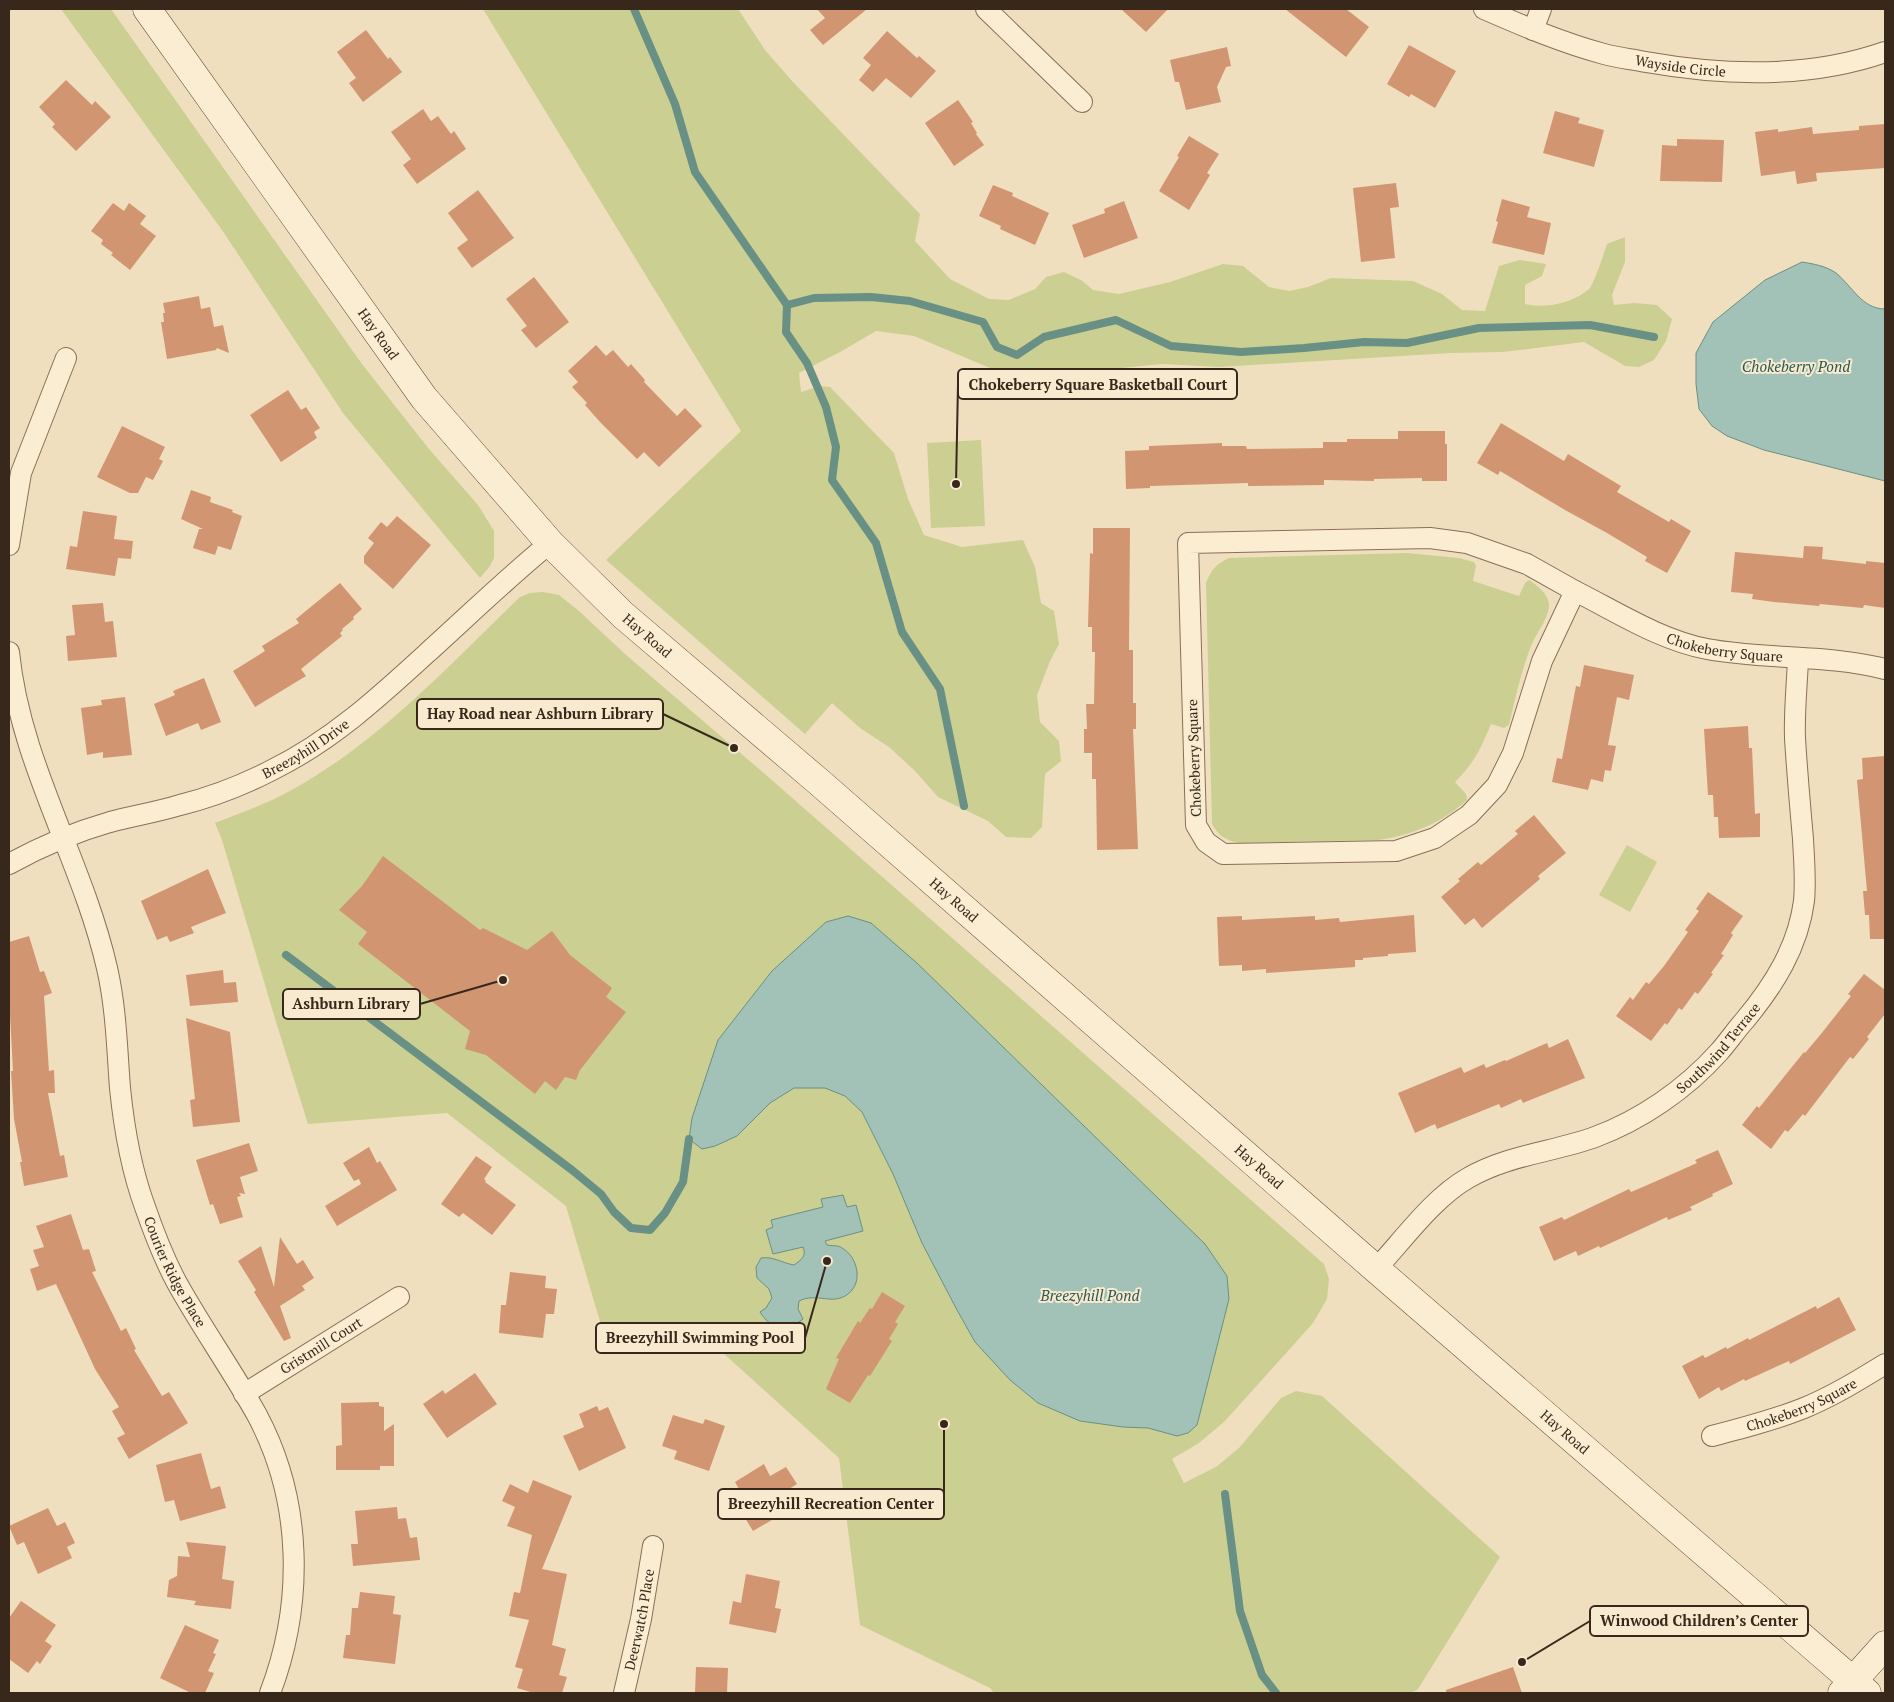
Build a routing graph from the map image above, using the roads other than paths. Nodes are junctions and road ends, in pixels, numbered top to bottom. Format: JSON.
{"nodes":[{"id":1,"x":147,"y":9,"type":"edge"},
{"id":2,"x":986,"y":9,"type":"edge"},
{"id":3,"x":1484,"y":9,"type":"edge"},
{"id":4,"x":1541,"y":9,"type":"edge"},
{"id":5,"x":1533,"y":30,"type":"junction"},
{"id":6,"x":1885,"y":52,"type":"edge"},
{"id":7,"x":1082,"y":102,"type":"dead end"},
{"id":8,"x":66,"y":358,"type":"dead end"},
{"id":9,"x":550,"y":543,"type":"junction"},
{"id":10,"x":9,"y":546,"type":"edge"},
{"id":11,"x":1575,"y":590,"type":"junction"},
{"id":12,"x":9,"y":652,"type":"edge"},
{"id":13,"x":1798,"y":659,"type":"junction"},
{"id":14,"x":1885,"y":669,"type":"edge"},
{"id":15,"x":62,"y":838,"type":"junction"},
{"id":16,"x":9,"y":864,"type":"edge"},
{"id":17,"x":1376,"y":1269,"type":"junction"},
{"id":18,"x":399,"y":1297,"type":"dead end"},
{"id":19,"x":1885,"y":1364,"type":"edge"},
{"id":20,"x":244,"y":1394,"type":"junction"},
{"id":21,"x":1712,"y":1436,"type":"dead end"},
{"id":22,"x":653,"y":1546,"type":"dead end"},
{"id":23,"x":1885,"y":1646,"type":"edge"},
{"id":24,"x":1854,"y":1689,"type":"edge"},
{"id":25,"x":270,"y":1693,"type":"edge"},
{"id":26,"x":624,"y":1693,"type":"edge"}],
"edges":[{"from":1,"to":9,"type":"street","name":"Hay Road"},
{"from":2,"to":7,"type":"street"},
{"from":3,"to":5,"type":"street","name":"Wayside Circle"},
{"from":4,"to":5,"type":"street"},
{"from":5,"to":6,"type":"street","name":"Wayside Circle"},
{"from":8,"to":10,"type":"street"},
{"from":9,"to":15,"type":"street","name":"Breezyhill Drive"},
{"from":9,"to":17,"type":"street","name":"Hay Road"},
{"from":11,"to":11,"type":"street","name":"Chokeberry Square"},
{"from":11,"to":13,"type":"street","name":"Chokeberry Square"},
{"from":12,"to":15,"type":"street","name":"Courier Ridge Place"},
{"from":13,"to":14,"type":"street","name":"Chokeberry Square"},
{"from":13,"to":17,"type":"street","name":"Southwind Terrace"},
{"from":15,"to":16,"type":"street","name":"Breezyhill Drive"},
{"from":15,"to":20,"type":"street","name":"Courier Ridge Place"},
{"from":17,"to":24,"type":"street","name":"Hay Road"},
{"from":18,"to":20,"type":"street","name":"Gristmill Court"},
{"from":19,"to":21,"type":"street","name":"Chokeberry Square"},
{"from":20,"to":25,"type":"street","name":"Courier Ridge Place"},
{"from":22,"to":26,"type":"street","name":"Deerwatch Place"},
{"from":23,"to":24,"type":"street"}]}
